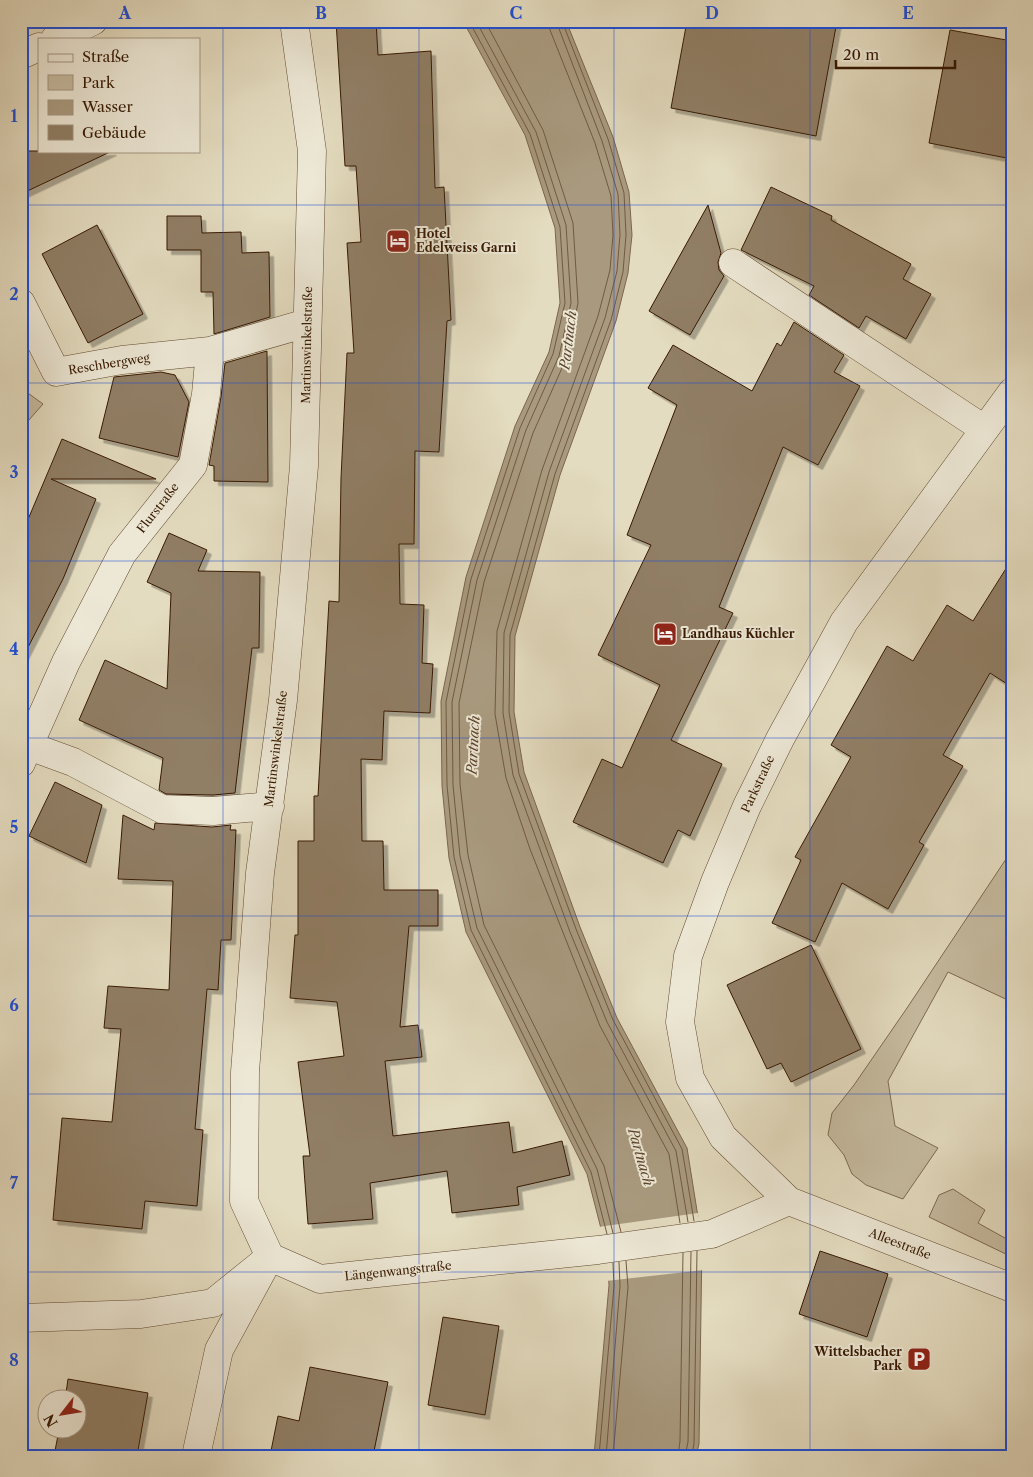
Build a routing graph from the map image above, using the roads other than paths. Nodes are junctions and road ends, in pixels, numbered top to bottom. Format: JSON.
{"nodes":[{"id":1,"x":93,"y":21,"type":"edge"},
{"id":2,"x":294,"y":21,"type":"edge"},
{"id":3,"x":58,"y":38,"type":"edge"},
{"id":4,"x":38,"y":46,"type":"edge"},
{"id":5,"x":21,"y":55,"type":"edge"},
{"id":6,"x":733,"y":263,"type":"dead end"},
{"id":7,"x":21,"y":303,"type":"edge"},
{"id":8,"x":307,"y":323,"type":"junction"},
{"id":9,"x":210,"y":351,"type":"junction"},
{"id":10,"x":1012,"y":392,"type":"edge"},
{"id":11,"x":984,"y":429,"type":"junction"},
{"id":12,"x":25,"y":755,"type":"edge"},
{"id":13,"x":270,"y":806,"type":"junction"},
{"id":14,"x":788,"y":1201,"type":"junction"},
{"id":15,"x":270,"y":1257,"type":"junction"},
{"id":16,"x":1012,"y":1288,"type":"edge"},
{"id":17,"x":21,"y":1318,"type":"edge"},
{"id":18,"x":196,"y":1456,"type":"edge"}],
"edges":[{"from":1,"to":3,"type":"street"},
{"from":2,"to":8,"type":"street","name":"Martinswinkelstraße"},
{"from":4,"to":5,"type":"street"},
{"from":6,"to":11,"type":"street"},
{"from":7,"to":9,"type":"street","name":"Reschbergweg"},
{"from":8,"to":9,"type":"street"},
{"from":8,"to":13,"type":"street","name":"Martinswinkelstraße"},
{"from":9,"to":12,"type":"street","name":"Flurstraße"},
{"from":10,"to":11,"type":"street","name":"Parkstraße"},
{"from":11,"to":14,"type":"street","name":"Parkstraße"},
{"from":12,"to":13,"type":"street","name":"Flurstraße"},
{"from":13,"to":15,"type":"street","name":"Martinswinkelstraße"},
{"from":14,"to":15,"type":"street","name":"Längenwangstraße"},
{"from":14,"to":16,"type":"street","name":"Alleestraße"},
{"from":15,"to":17,"type":"street"},
{"from":15,"to":18,"type":"street"}]}
